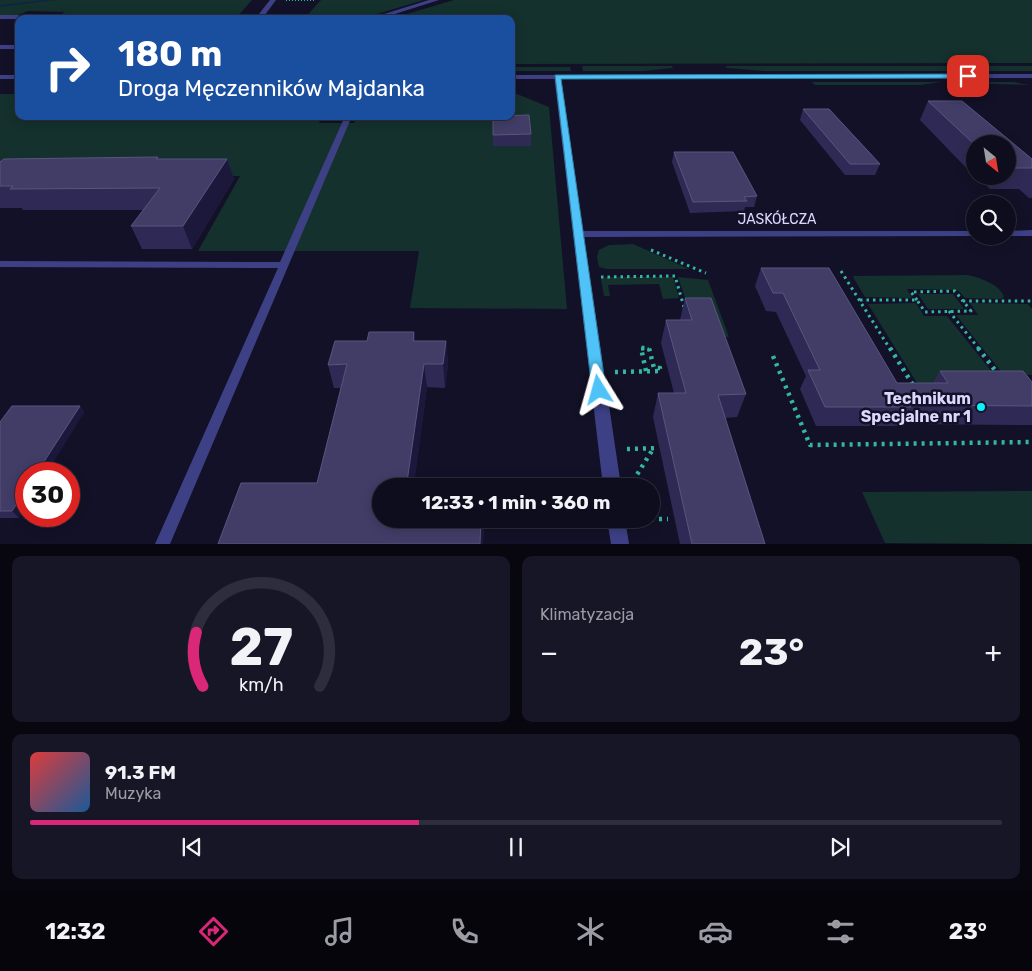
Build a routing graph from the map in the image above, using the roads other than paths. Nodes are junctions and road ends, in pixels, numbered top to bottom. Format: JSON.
{"nodes":[{"id":1,"x":273,"y":0,"type":"edge"},
{"id":2,"x":436,"y":0,"type":"edge"},
{"id":3,"x":261,"y":15,"type":"edge"},
{"id":4,"x":385,"y":15,"type":"edge"},
{"id":5,"x":0,"y":17,"type":"edge"},
{"id":6,"x":15,"y":17,"type":"edge"},
{"id":7,"x":0,"y":47,"type":"edge"},
{"id":8,"x":15,"y":47,"type":"edge"},
{"id":9,"x":1032,"y":76,"type":"edge"},
{"id":10,"x":0,"y":77,"type":"edge"},
{"id":11,"x":15,"y":77,"type":"edge"},
{"id":12,"x":515,"y":77,"type":"edge"},
{"id":13,"x":557,"y":77,"type":"junction"},
{"id":14,"x":347,"y":120,"type":"edge"},
{"id":15,"x":578,"y":234,"type":"junction"},
{"id":16,"x":966,"y":234,"type":"edge"},
{"id":17,"x":1016,"y":234,"type":"edge"},
{"id":18,"x":1032,"y":234,"type":"edge"},
{"id":19,"x":0,"y":264,"type":"edge"},
{"id":20,"x":284,"y":264,"type":"junction"},
{"id":21,"x":611,"y":478,"type":"edge"},
{"id":22,"x":617,"y":528,"type":"edge"},
{"id":23,"x":162,"y":544,"type":"edge"},
{"id":24,"x":620,"y":544,"type":"edge"}],
"edges":[{"from":1,"to":3,"type":"street"},
{"from":2,"to":4,"type":"street"},
{"from":5,"to":6,"type":"lane"},
{"from":7,"to":8,"type":"street"},
{"from":9,"to":13,"type":"street"},
{"from":10,"to":11,"type":"street"},
{"from":12,"to":13,"type":"street"},
{"from":13,"to":15,"type":"street"},
{"from":14,"to":20,"type":"lane"},
{"from":15,"to":16,"type":"street","name":"JASKÓŁCZA"},
{"from":15,"to":21,"type":"street"},
{"from":17,"to":18,"type":"street"},
{"from":19,"to":20,"type":"lane"},
{"from":20,"to":23,"type":"lane"},
{"from":22,"to":24,"type":"street"}]}
